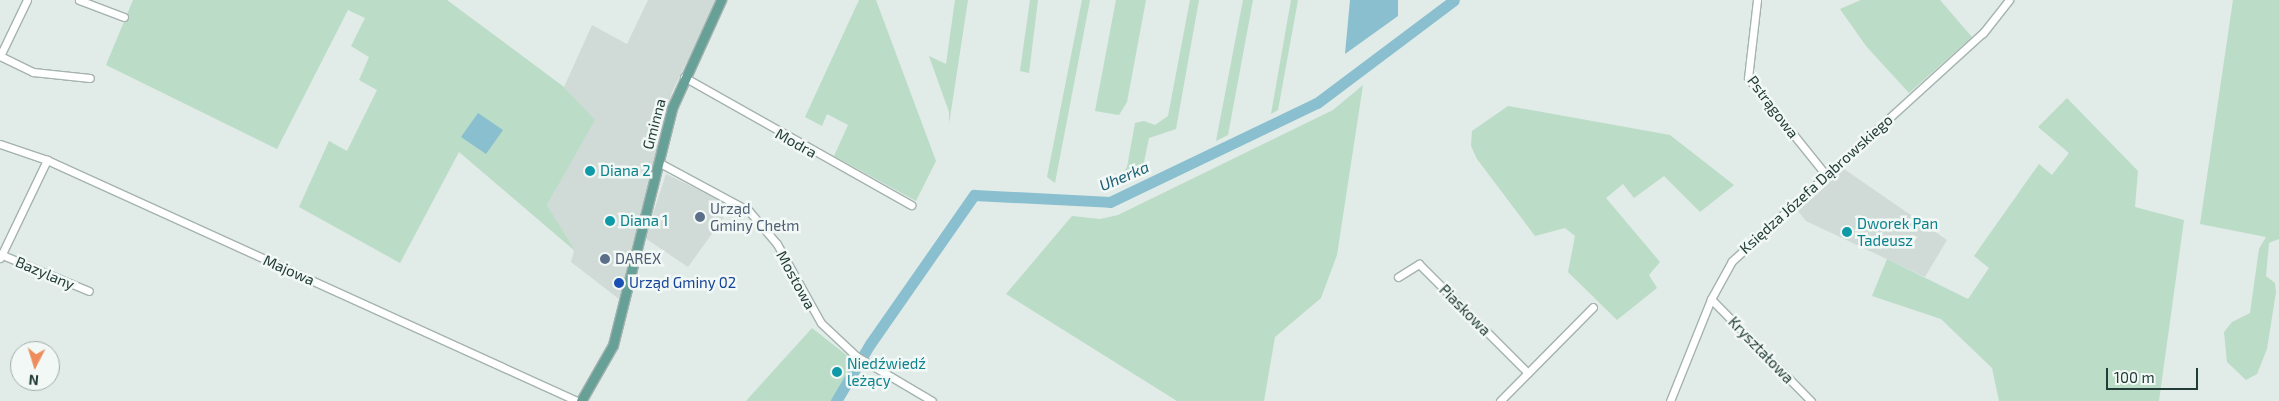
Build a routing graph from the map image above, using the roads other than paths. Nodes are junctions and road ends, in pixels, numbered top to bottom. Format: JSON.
{"nodes":[{"id":1,"x":27,"y":0,"type":"edge"},
{"id":2,"x":79,"y":0,"type":"edge"},
{"id":3,"x":721,"y":0,"type":"edge"},
{"id":4,"x":1757,"y":0,"type":"edge"},
{"id":5,"x":2009,"y":0,"type":"edge"},
{"id":6,"x":124,"y":17,"type":"dead end"},
{"id":7,"x":0,"y":56,"type":"edge"},
{"id":8,"x":684,"y":77,"type":"junction"},
{"id":9,"x":90,"y":78,"type":"dead end"},
{"id":10,"x":0,"y":144,"type":"edge"},
{"id":11,"x":46,"y":160,"type":"junction"},
{"id":12,"x":658,"y":162,"type":"junction"},
{"id":13,"x":1826,"y":175,"type":"junction"},
{"id":14,"x":911,"y":205,"type":"dead end"},
{"id":15,"x":0,"y":255,"type":"edge"},
{"id":16,"x":1398,"y":277,"type":"dead end"},
{"id":17,"x":89,"y":291,"type":"dead end"},
{"id":18,"x":1711,"y":298,"type":"junction"},
{"id":19,"x":1593,"y":307,"type":"dead end"},
{"id":20,"x":1528,"y":373,"type":"junction"},
{"id":21,"x":1507,"y":394,"type":"junction"},
{"id":22,"x":579,"y":401,"type":"edge"},
{"id":23,"x":932,"y":401,"type":"edge"},
{"id":24,"x":1500,"y":401,"type":"edge"},
{"id":25,"x":1514,"y":401,"type":"edge"},
{"id":26,"x":1670,"y":401,"type":"edge"},
{"id":27,"x":1811,"y":401,"type":"edge"}],
"edges":[{"from":1,"to":7,"type":"street"},
{"from":2,"to":6,"type":"street"},
{"from":3,"to":8,"type":"main road","name":"Gminna"},
{"from":4,"to":13,"type":"street","name":"Pstrągowa"},
{"from":5,"to":13,"type":"street","name":"Księdza Józefa Dąbrowskiego"},
{"from":7,"to":9,"type":"street"},
{"from":8,"to":12,"type":"main road","name":"Gminna"},
{"from":8,"to":14,"type":"street","name":"Modra"},
{"from":10,"to":11,"type":"street","name":"Majowa"},
{"from":11,"to":15,"type":"street","name":"Bazylany"},
{"from":11,"to":22,"type":"street","name":"Majowa"},
{"from":12,"to":22,"type":"main road","name":"Gminna"},
{"from":12,"to":23,"type":"street","name":"Mostowa"},
{"from":13,"to":18,"type":"street","name":"Księdza Józefa Dąbrowskiego"},
{"from":15,"to":17,"type":"street","name":"Bazylany"},
{"from":16,"to":20,"type":"street","name":"Piaskowa"},
{"from":18,"to":26,"type":"street","name":"Księdza Józefa Dąbrowskiego"},
{"from":18,"to":27,"type":"street","name":"Kryształowa"},
{"from":19,"to":20,"type":"street"},
{"from":20,"to":21,"type":"street"},
{"from":21,"to":24,"type":"street"},
{"from":21,"to":25,"type":"street"}]}
